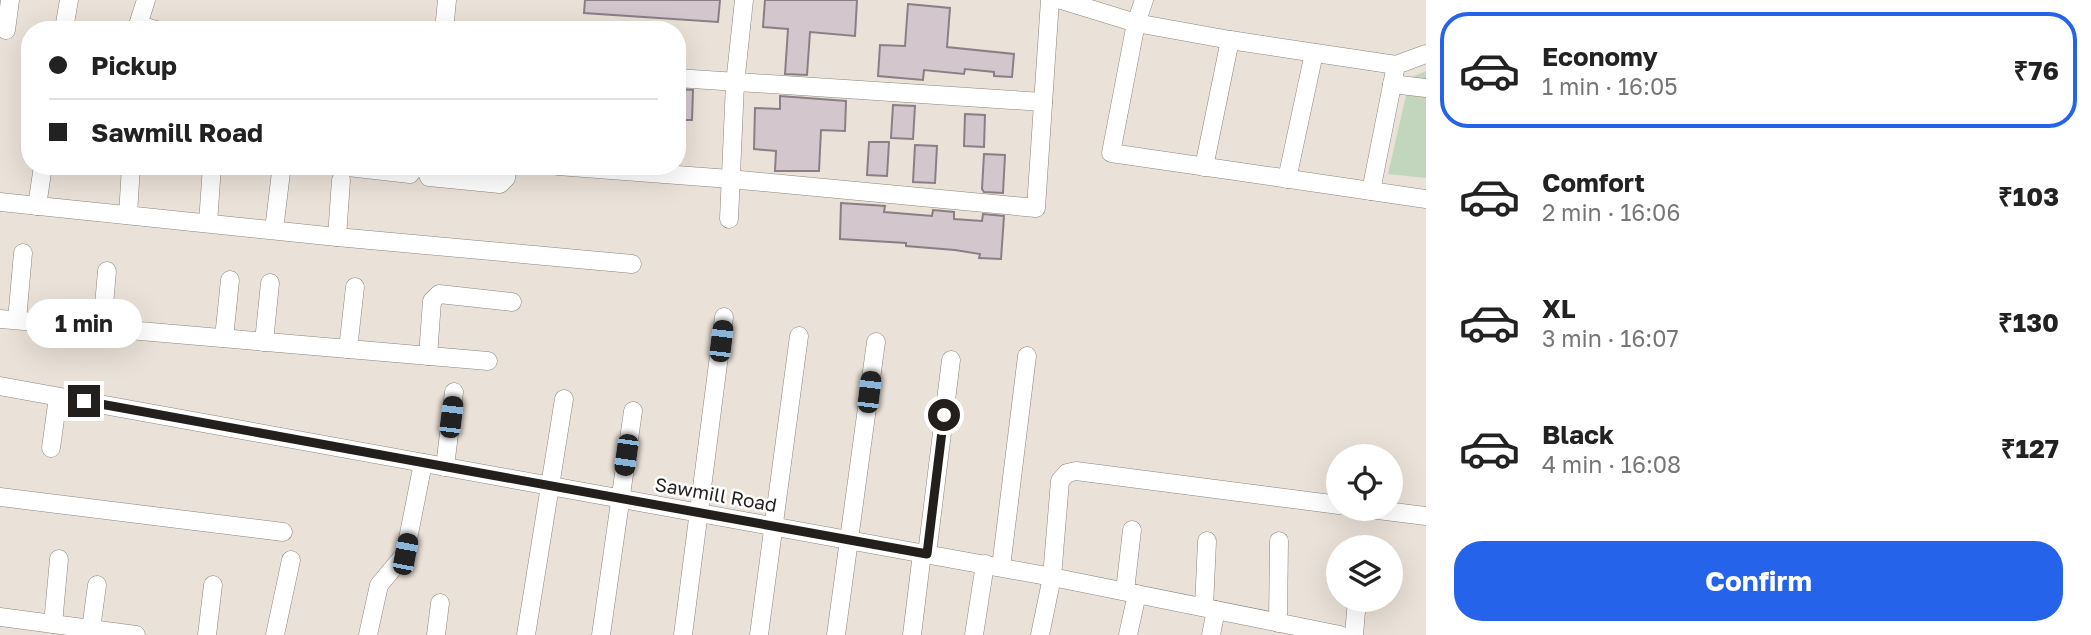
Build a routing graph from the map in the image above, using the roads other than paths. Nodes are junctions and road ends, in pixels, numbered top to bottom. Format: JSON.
{"nodes":[{"id":1,"x":10,"y":0,"type":"edge"},
{"id":2,"x":69,"y":0,"type":"edge"},
{"id":3,"x":146,"y":0,"type":"edge"},
{"id":4,"x":447,"y":0,"type":"edge"},
{"id":5,"x":744,"y":0,"type":"edge"},
{"id":6,"x":1050,"y":0,"type":"edge"},
{"id":7,"x":1061,"y":0,"type":"edge"},
{"id":8,"x":1143,"y":0,"type":"edge"},
{"id":9,"x":65,"y":21,"type":"edge"},
{"id":10,"x":144,"y":21,"type":"edge"},
{"id":11,"x":445,"y":21,"type":"edge"},
{"id":12,"x":1136,"y":23,"type":"junction"},
{"id":13,"x":6,"y":30,"type":"dead end"},
{"id":14,"x":1230,"y":40,"type":"junction"},
{"id":15,"x":1314,"y":53,"type":"junction"},
{"id":16,"x":1426,"y":54,"type":"edge"},
{"id":17,"x":1396,"y":65,"type":"junction"},
{"id":18,"x":686,"y":79,"type":"edge"},
{"id":19,"x":735,"y":83,"type":"junction"},
{"id":20,"x":1392,"y":84,"type":"junction"},
{"id":21,"x":1426,"y":88,"type":"edge"},
{"id":22,"x":1043,"y":102,"type":"junction"},
{"id":23,"x":1204,"y":167,"type":"junction"},
{"id":24,"x":42,"y":175,"type":"edge"},
{"id":25,"x":130,"y":175,"type":"edge"},
{"id":26,"x":211,"y":175,"type":"edge"},
{"id":27,"x":281,"y":175,"type":"edge"},
{"id":28,"x":340,"y":175,"type":"edge"},
{"id":29,"x":428,"y":175,"type":"edge"},
{"id":30,"x":506,"y":175,"type":"edge"},
{"id":31,"x":677,"y":175,"type":"edge"},
{"id":32,"x":730,"y":179,"type":"junction"},
{"id":33,"x":1287,"y":179,"type":"junction"},
{"id":34,"x":1371,"y":191,"type":"junction"},
{"id":35,"x":1426,"y":199,"type":"edge"},
{"id":36,"x":0,"y":202,"type":"edge"},
{"id":37,"x":37,"y":206,"type":"junction"},
{"id":38,"x":128,"y":215,"type":"junction"},
{"id":39,"x":729,"y":219,"type":"dead end"},
{"id":40,"x":208,"y":223,"type":"junction"},
{"id":41,"x":274,"y":230,"type":"junction"},
{"id":42,"x":337,"y":237,"type":"junction"},
{"id":43,"x":23,"y":253,"type":"dead end"},
{"id":44,"x":632,"y":264,"type":"dead end"},
{"id":45,"x":107,"y":271,"type":"dead end"},
{"id":46,"x":230,"y":280,"type":"dead end"},
{"id":47,"x":271,"y":284,"type":"dead end"},
{"id":48,"x":355,"y":287,"type":"dead end"},
{"id":49,"x":512,"y":302,"type":"dead end"},
{"id":50,"x":724,"y":317,"type":"dead end"},
{"id":51,"x":8,"y":320,"type":"edge"},
{"id":52,"x":103,"y":328,"type":"junction"},
{"id":53,"x":799,"y":336,"type":"dead end"},
{"id":54,"x":224,"y":338,"type":"junction"},
{"id":55,"x":264,"y":342,"type":"junction"},
{"id":56,"x":876,"y":342,"type":"dead end"},
{"id":57,"x":348,"y":349,"type":"junction"},
{"id":58,"x":428,"y":356,"type":"junction"},
{"id":59,"x":1027,"y":356,"type":"dead end"},
{"id":60,"x":951,"y":360,"type":"dead end"},
{"id":61,"x":488,"y":361,"type":"dead end"},
{"id":62,"x":0,"y":386,"type":"edge"},
{"id":63,"x":454,"y":392,"type":"dead end"},
{"id":64,"x":58,"y":397,"type":"junction"},
{"id":65,"x":564,"y":399,"type":"dead end"},
{"id":66,"x":633,"y":411,"type":"dead end"},
{"id":67,"x":51,"y":448,"type":"dead end"},
{"id":68,"x":423,"y":463,"type":"junction"},
{"id":69,"x":445,"y":467,"type":"junction"},
{"id":70,"x":550,"y":484,"type":"junction"},
{"id":71,"x":0,"y":497,"type":"edge"},
{"id":72,"x":620,"y":499,"type":"junction"},
{"id":73,"x":1326,"y":503,"type":"edge"},
{"id":74,"x":701,"y":513,"type":"junction"},
{"id":75,"x":1403,"y":513,"type":"edge"},
{"id":76,"x":1426,"y":516,"type":"edge"},
{"id":77,"x":774,"y":526,"type":"junction"},
{"id":78,"x":1132,"y":530,"type":"dead end"},
{"id":79,"x":283,"y":532,"type":"dead end"},
{"id":80,"x":850,"y":540,"type":"junction"},
{"id":81,"x":1207,"y":541,"type":"dead end"},
{"id":82,"x":1279,"y":541,"type":"dead end"},
{"id":83,"x":924,"y":554,"type":"junction"},
{"id":84,"x":59,"y":559,"type":"dead end"},
{"id":85,"x":291,"y":560,"type":"dead end"},
{"id":86,"x":993,"y":566,"type":"junction"},
{"id":87,"x":1052,"y":576,"type":"junction"},
{"id":88,"x":97,"y":585,"type":"dead end"},
{"id":89,"x":213,"y":586,"type":"dead end"},
{"id":90,"x":1131,"y":593,"type":"junction"},
{"id":91,"x":440,"y":603,"type":"dead end"},
{"id":92,"x":1210,"y":609,"type":"junction"},
{"id":93,"x":1356,"y":612,"type":"edge"},
{"id":94,"x":0,"y":617,"type":"edge"},
{"id":95,"x":1278,"y":622,"type":"junction"},
{"id":96,"x":53,"y":624,"type":"junction"},
{"id":97,"x":91,"y":629,"type":"junction"},
{"id":98,"x":1295,"y":631,"type":"edge"},
{"id":99,"x":136,"y":635,"type":"edge"},
{"id":100,"x":207,"y":635,"type":"edge"},
{"id":101,"x":275,"y":635,"type":"edge"},
{"id":102,"x":368,"y":635,"type":"edge"},
{"id":103,"x":436,"y":635,"type":"edge"},
{"id":104,"x":526,"y":635,"type":"edge"},
{"id":105,"x":601,"y":635,"type":"edge"},
{"id":106,"x":683,"y":635,"type":"edge"},
{"id":107,"x":759,"y":635,"type":"edge"},
{"id":108,"x":836,"y":635,"type":"edge"},
{"id":109,"x":912,"y":635,"type":"edge"},
{"id":110,"x":974,"y":635,"type":"edge"},
{"id":111,"x":1040,"y":635,"type":"edge"},
{"id":112,"x":1128,"y":635,"type":"edge"},
{"id":113,"x":1210,"y":635,"type":"edge"},
{"id":114,"x":1340,"y":635,"type":"edge"},
{"id":115,"x":1354,"y":635,"type":"edge"}],
"edges":[{"from":1,"to":13,"type":"street"},
{"from":2,"to":9,"type":"street"},
{"from":3,"to":10,"type":"street"},
{"from":4,"to":11,"type":"street"},
{"from":5,"to":19,"type":"street"},
{"from":6,"to":22,"type":"street"},
{"from":7,"to":12,"type":"street"},
{"from":8,"to":12,"type":"street"},
{"from":12,"to":14,"type":"street"},
{"from":12,"to":23,"type":"street"},
{"from":14,"to":15,"type":"street"},
{"from":14,"to":23,"type":"street"},
{"from":15,"to":17,"type":"street"},
{"from":15,"to":33,"type":"street"},
{"from":16,"to":17,"type":"street"},
{"from":17,"to":20,"type":"street"},
{"from":18,"to":19,"type":"street"},
{"from":19,"to":22,"type":"street"},
{"from":19,"to":32,"type":"street"},
{"from":20,"to":21,"type":"street"},
{"from":20,"to":34,"type":"street"},
{"from":22,"to":32,"type":"street"},
{"from":23,"to":33,"type":"street"},
{"from":24,"to":37,"type":"street"},
{"from":25,"to":38,"type":"street"},
{"from":26,"to":40,"type":"street"},
{"from":27,"to":41,"type":"street"},
{"from":28,"to":42,"type":"street"},
{"from":29,"to":30,"type":"street"},
{"from":31,"to":32,"type":"street"},
{"from":32,"to":39,"type":"street"},
{"from":33,"to":34,"type":"street"},
{"from":34,"to":35,"type":"street"},
{"from":36,"to":37,"type":"street"},
{"from":37,"to":38,"type":"street"},
{"from":38,"to":40,"type":"street"},
{"from":40,"to":41,"type":"street"},
{"from":41,"to":42,"type":"street"},
{"from":42,"to":44,"type":"street"},
{"from":43,"to":51,"type":"street"},
{"from":45,"to":52,"type":"street"},
{"from":46,"to":54,"type":"street"},
{"from":47,"to":55,"type":"street"},
{"from":48,"to":57,"type":"street"},
{"from":49,"to":58,"type":"street"},
{"from":50,"to":74,"type":"street"},
{"from":51,"to":52,"type":"street"},
{"from":52,"to":54,"type":"street"},
{"from":53,"to":77,"type":"street"},
{"from":54,"to":55,"type":"street"},
{"from":55,"to":57,"type":"street"},
{"from":56,"to":80,"type":"street"},
{"from":57,"to":58,"type":"street"},
{"from":58,"to":61,"type":"street"},
{"from":59,"to":86,"type":"street"},
{"from":60,"to":83,"type":"street"},
{"from":62,"to":64,"type":"street","name":"Sawmill Road"},
{"from":63,"to":69,"type":"street"},
{"from":64,"to":67,"type":"street"},
{"from":64,"to":68,"type":"street","name":"Sawmill Road"},
{"from":65,"to":70,"type":"street"},
{"from":66,"to":72,"type":"street"},
{"from":68,"to":69,"type":"street","name":"Sawmill Road"},
{"from":68,"to":102,"type":"street"},
{"from":69,"to":70,"type":"street","name":"Sawmill Road"},
{"from":70,"to":72,"type":"street","name":"Sawmill Road"},
{"from":70,"to":104,"type":"street"},
{"from":71,"to":79,"type":"street"},
{"from":72,"to":74,"type":"street","name":"Sawmill Road"},
{"from":72,"to":105,"type":"street"},
{"from":73,"to":87,"type":"street"},
{"from":74,"to":77,"type":"street","name":"Sawmill Road"},
{"from":74,"to":106,"type":"street"},
{"from":75,"to":76,"type":"street"},
{"from":77,"to":80,"type":"street","name":"Sawmill Road"},
{"from":77,"to":107,"type":"street"},
{"from":78,"to":90,"type":"street"},
{"from":80,"to":83,"type":"street","name":"Sawmill Road"},
{"from":80,"to":108,"type":"street"},
{"from":81,"to":92,"type":"street"},
{"from":82,"to":95,"type":"street"},
{"from":83,"to":86,"type":"street","name":"Sawmill Road"},
{"from":83,"to":109,"type":"street"},
{"from":84,"to":96,"type":"street"},
{"from":85,"to":101,"type":"street"},
{"from":86,"to":87,"type":"street","name":"Sawmill Road"},
{"from":86,"to":110,"type":"street"},
{"from":87,"to":90,"type":"street","name":"Sawmill Road"},
{"from":87,"to":111,"type":"street"},
{"from":88,"to":97,"type":"street"},
{"from":89,"to":100,"type":"street"},
{"from":90,"to":92,"type":"street","name":"Sawmill Road"},
{"from":90,"to":112,"type":"street"},
{"from":91,"to":103,"type":"street"},
{"from":92,"to":95,"type":"street","name":"Sawmill Road"},
{"from":92,"to":113,"type":"street"},
{"from":93,"to":115,"type":"street"},
{"from":94,"to":96,"type":"street"},
{"from":95,"to":98,"type":"street","name":"Sawmill Road"},
{"from":96,"to":97,"type":"street"},
{"from":97,"to":99,"type":"street"},
{"from":98,"to":114,"type":"street","name":"Sawmill Road"}]}
